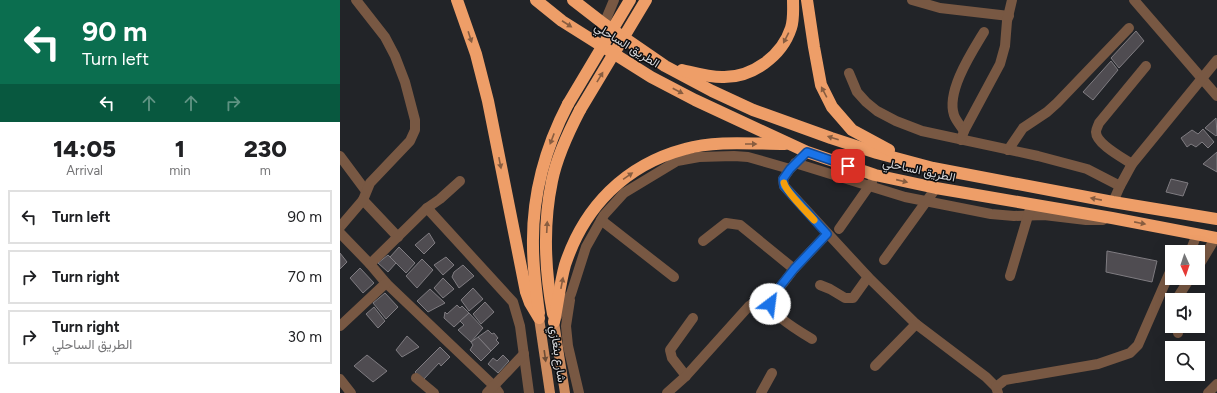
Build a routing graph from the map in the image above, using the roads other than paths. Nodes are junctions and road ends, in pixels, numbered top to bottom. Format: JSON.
{"nodes":[{"id":1,"x":356,"y":0,"type":"edge"},
{"id":2,"x":457,"y":0,"type":"edge"},
{"id":3,"x":536,"y":0,"type":"edge"},
{"id":4,"x":573,"y":0,"type":"edge"},
{"id":5,"x":630,"y":0,"type":"edge"},
{"id":6,"x":646,"y":0,"type":"edge"},
{"id":7,"x":792,"y":0,"type":"edge"},
{"id":8,"x":807,"y":0,"type":"edge"},
{"id":9,"x":912,"y":0,"type":"edge"},
{"id":10,"x":1012,"y":0,"type":"edge"},
{"id":11,"x":1134,"y":0,"type":"edge"},
{"id":12,"x":611,"y":2,"type":"edge"},
{"id":13,"x":1009,"y":16,"type":"junction"},
{"id":14,"x":604,"y":24,"type":"junction"},
{"id":15,"x":1129,"y":28,"type":"dead end"},
{"id":16,"x":984,"y":32,"type":"dead end"},
{"id":17,"x":1217,"y":60,"type":"edge"},
{"id":18,"x":665,"y":66,"type":"junction"},
{"id":19,"x":1146,"y":66,"type":"dead end"},
{"id":20,"x":849,"y":73,"type":"dead end"},
{"id":21,"x":1203,"y":78,"type":"junction"},
{"id":22,"x":1217,"y":96,"type":"edge"},
{"id":23,"x":963,"y":135,"type":"junction"},
{"id":24,"x":788,"y":144,"type":"junction"},
{"id":25,"x":1008,"y":150,"type":"junction"},
{"id":26,"x":807,"y":152,"type":"junction"},
{"id":27,"x":340,"y":156,"type":"edge"},
{"id":28,"x":1132,"y":164,"type":"junction"},
{"id":29,"x":792,"y":166,"type":"junction"},
{"id":30,"x":933,"y":168,"type":"junction"},
{"id":31,"x":875,"y":175,"type":"junction"},
{"id":32,"x":460,"y":181,"type":"dead end"},
{"id":33,"x":1120,"y":186,"type":"junction"},
{"id":34,"x":870,"y":187,"type":"junction"},
{"id":35,"x":936,"y":188,"type":"junction"},
{"id":36,"x":365,"y":196,"type":"junction"},
{"id":37,"x":928,"y":201,"type":"junction"},
{"id":38,"x":1113,"y":202,"type":"junction"},
{"id":39,"x":427,"y":208,"type":"junction"},
{"id":40,"x":1030,"y":210,"type":"junction"},
{"id":41,"x":1217,"y":219,"type":"edge"},
{"id":42,"x":600,"y":220,"type":"junction"},
{"id":43,"x":340,"y":227,"type":"edge"},
{"id":44,"x":839,"y":230,"type":"dead end"},
{"id":45,"x":340,"y":234,"type":"edge"},
{"id":46,"x":827,"y":234,"type":"junction"},
{"id":47,"x":1197,"y":234,"type":"junction"},
{"id":48,"x":398,"y":237,"type":"junction"},
{"id":49,"x":1216,"y":238,"type":"edge"},
{"id":50,"x":703,"y":242,"type":"dead end"},
{"id":51,"x":1193,"y":245,"type":"edge"},
{"id":52,"x":1205,"y":255,"type":"edge"},
{"id":53,"x":884,"y":260,"type":"dead end"},
{"id":54,"x":370,"y":264,"type":"junction"},
{"id":55,"x":794,"y":269,"type":"junction"},
{"id":56,"x":1010,"y":276,"type":"dead end"},
{"id":57,"x":674,"y":277,"type":"dead end"},
{"id":58,"x":868,"y":277,"type":"junction"},
{"id":59,"x":386,"y":283,"type":"junction"},
{"id":60,"x":1165,"y":283,"type":"edge"},
{"id":61,"x":820,"y":285,"type":"dead end"},
{"id":62,"x":571,"y":294,"type":"junction"},
{"id":63,"x":771,"y":298,"type":"junction"},
{"id":64,"x":539,"y":318,"type":"junction"},
{"id":65,"x":693,"y":318,"type":"dead end"},
{"id":66,"x":554,"y":322,"type":"junction"},
{"id":67,"x":916,"y":324,"type":"junction"},
{"id":68,"x":340,"y":326,"type":"edge"},
{"id":69,"x":812,"y":339,"type":"dead end"},
{"id":70,"x":524,"y":354,"type":"junction"},
{"id":71,"x":875,"y":366,"type":"dead end"},
{"id":72,"x":772,"y":373,"type":"dead end"},
{"id":73,"x":686,"y":376,"type":"junction"},
{"id":74,"x":416,"y":378,"type":"dead end"},
{"id":75,"x":340,"y":379,"type":"edge"},
{"id":76,"x":1217,"y":384,"type":"edge"},
{"id":77,"x":997,"y":390,"type":"edge"},
{"id":78,"x":493,"y":391,"type":"edge"},
{"id":79,"x":351,"y":393,"type":"edge"},
{"id":80,"x":434,"y":393,"type":"edge"},
{"id":81,"x":529,"y":393,"type":"edge"},
{"id":82,"x":550,"y":393,"type":"edge"},
{"id":83,"x":565,"y":393,"type":"edge"},
{"id":84,"x":579,"y":393,"type":"edge"},
{"id":85,"x":667,"y":393,"type":"edge"},
{"id":86,"x":761,"y":393,"type":"edge"},
{"id":87,"x":1208,"y":393,"type":"edge"}],
"edges":[{"from":1,"to":36,"type":"street"},
{"from":2,"to":64,"type":"highway","one_way":true},
{"from":3,"to":24,"type":"highway","name":"الطريق الساحلي","one_way":true},
{"from":4,"to":14,"type":"highway","name":"الطريق الساحلي"},
{"from":5,"to":64,"type":"highway","one_way":true,"bridge":true},
{"from":66,"to":6,"type":"highway","one_way":true,"bridge":true},
{"from":7,"to":18,"type":"highway","one_way":true},
{"from":30,"to":8,"type":"highway","one_way":true},
{"from":9,"to":13,"type":"street"},
{"from":10,"to":13,"type":"street"},
{"from":11,"to":21,"type":"street"},
{"from":12,"to":14,"type":"street"},
{"from":13,"to":23,"type":"street"},
{"from":14,"to":18,"type":"highway","name":"الطريق الساحلي"},
{"from":15,"to":25,"type":"street"},
{"from":16,"to":23,"type":"street"},
{"from":17,"to":21,"type":"street"},
{"from":30,"to":18,"type":"highway","name":"الطريق الساحلي","one_way":true},
{"from":19,"to":28,"type":"street"},
{"from":20,"to":23,"type":"street"},
{"from":21,"to":22,"type":"street"},
{"from":21,"to":28,"type":"street"},
{"from":23,"to":25,"type":"street"},
{"from":24,"to":26,"type":"highway","name":"الطريق الساحلي"},
{"from":66,"to":24,"type":"highway","one_way":true},
{"from":25,"to":33,"type":"street"},
{"from":26,"to":29,"type":"street"},
{"from":26,"to":31,"type":"highway","name":"الطريق الساحلي"},
{"from":27,"to":36,"type":"street"},
{"from":28,"to":33,"type":"street"},
{"from":29,"to":34,"type":"street"},
{"from":29,"to":42,"type":"street"},
{"from":29,"to":46,"type":"street"},
{"from":38,"to":30,"type":"highway","name":"الطريق الساحلي","one_way":true},
{"from":31,"to":34,"type":"street"},
{"from":31,"to":35,"type":"highway","name":"الطريق الساحلي","one_way":true},
{"from":32,"to":39,"type":"street"},
{"from":33,"to":38,"type":"street"},
{"from":34,"to":37,"type":"street"},
{"from":34,"to":44,"type":"street"},
{"from":35,"to":37,"type":"street"},
{"from":35,"to":40,"type":"highway","name":"الطريق الساحلي"},
{"from":36,"to":43,"type":"street"},
{"from":36,"to":48,"type":"street"},
{"from":37,"to":40,"type":"street"},
{"from":37,"to":53,"type":"street"},
{"from":38,"to":41,"type":"highway","name":"الطريق الساحلي"},
{"from":39,"to":48,"type":"street"},
{"from":39,"to":70,"type":"street"},
{"from":40,"to":47,"type":"highway","name":"الطريق الساحلي","one_way":true},
{"from":40,"to":56,"type":"street"},
{"from":42,"to":57,"type":"street"},
{"from":42,"to":62,"type":"street"},
{"from":45,"to":54,"type":"street"},
{"from":46,"to":55,"type":"street"},
{"from":46,"to":58,"type":"street"},
{"from":47,"to":49,"type":"highway","name":"الطريق الساحلي"},
{"from":47,"to":51,"type":"street"},
{"from":48,"to":54,"type":"street"},
{"from":49,"to":52,"type":"street"},
{"from":50,"to":55,"type":"street"},
{"from":54,"to":59,"type":"street"},
{"from":55,"to":63,"type":"street"},
{"from":58,"to":61,"type":"street"},
{"from":58,"to":67,"type":"street"},
{"from":59,"to":68,"type":"street"},
{"from":59,"to":78,"type":"street"},
{"from":60,"to":77,"type":"street"},
{"from":62,"to":66,"type":"street"},
{"from":62,"to":84,"type":"street"},
{"from":63,"to":69,"type":"street"},
{"from":63,"to":73,"type":"street"},
{"from":64,"to":82,"type":"main road","name":"شارع بنغازي","one_way":true},
{"from":65,"to":73,"type":"street"},
{"from":66,"to":83,"type":"main road","name":"شارع بنغازي"},
{"from":67,"to":71,"type":"street"},
{"from":67,"to":77,"type":"street"},
{"from":70,"to":78,"type":"street"},
{"from":70,"to":81,"type":"street"},
{"from":72,"to":86,"type":"street"},
{"from":73,"to":85,"type":"street"},
{"from":74,"to":80,"type":"street"},
{"from":75,"to":79,"type":"street"},
{"from":76,"to":87,"type":"street"}]}
